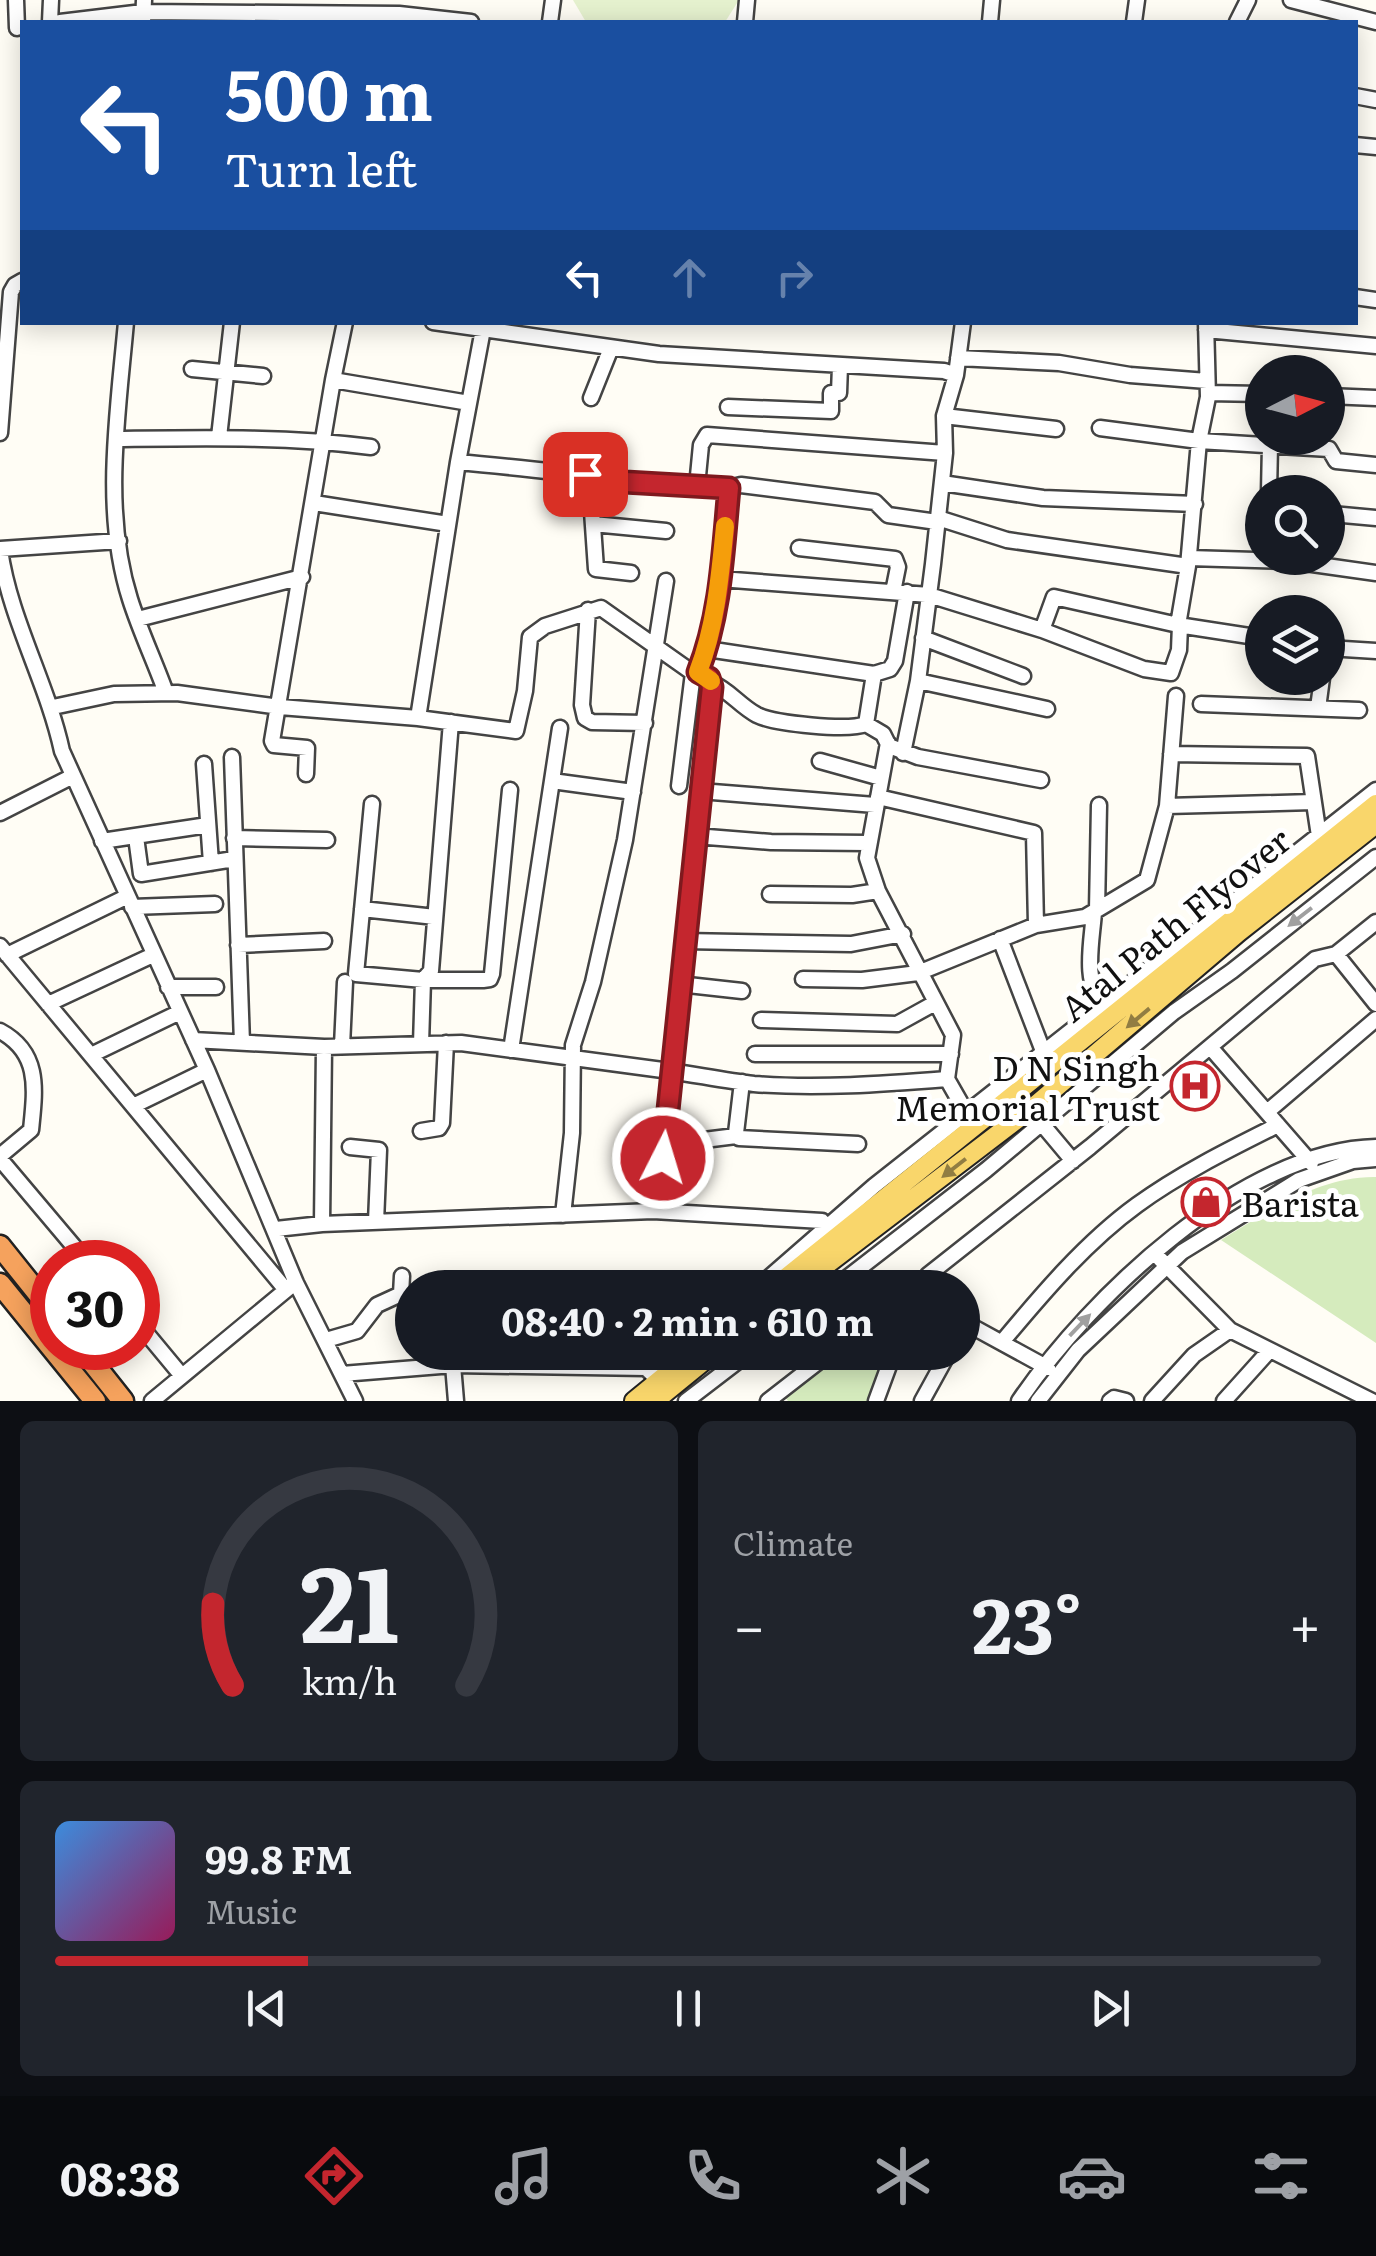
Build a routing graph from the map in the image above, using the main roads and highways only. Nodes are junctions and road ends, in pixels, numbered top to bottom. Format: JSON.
{"nodes":[{"id":1,"x":1376,"y":804,"type":"edge"},
{"id":2,"x":1376,"y":824,"type":"edge"},
{"id":3,"x":0,"y":1246,"type":"edge"},
{"id":4,"x":794,"y":1270,"type":"edge"},
{"id":5,"x":821,"y":1270,"type":"edge"},
{"id":6,"x":30,"y":1281,"type":"edge"},
{"id":7,"x":0,"y":1284,"type":"edge"},
{"id":8,"x":30,"y":1288,"type":"edge"},
{"id":9,"x":30,"y":1314,"type":"edge"},
{"id":10,"x":30,"y":1322,"type":"edge"},
{"id":11,"x":68,"y":1370,"type":"edge"},
{"id":12,"x":70,"y":1370,"type":"edge"},
{"id":13,"x":98,"y":1370,"type":"edge"},
{"id":14,"x":672,"y":1370,"type":"edge"},
{"id":15,"x":693,"y":1370,"type":"edge"},
{"id":16,"x":76,"y":1401,"type":"edge"},
{"id":17,"x":95,"y":1401,"type":"edge"},
{"id":18,"x":123,"y":1401,"type":"edge"},
{"id":19,"x":634,"y":1401,"type":"edge"},
{"id":20,"x":654,"y":1401,"type":"edge"}],
"edges":[{"from":1,"to":4,"type":"main road","name":"Atal Path Flyover"},
{"from":2,"to":5,"type":"main road","name":"Atal Path Flyover","one_way":true},
{"from":3,"to":6,"type":"highway"},
{"from":7,"to":10,"type":"highway"},
{"from":8,"to":9,"type":"highway"},
{"from":11,"to":16,"type":"highway"},
{"from":12,"to":17,"type":"highway"},
{"from":13,"to":18,"type":"highway"},
{"from":14,"to":19,"type":"main road"},
{"from":15,"to":20,"type":"main road"}]}
